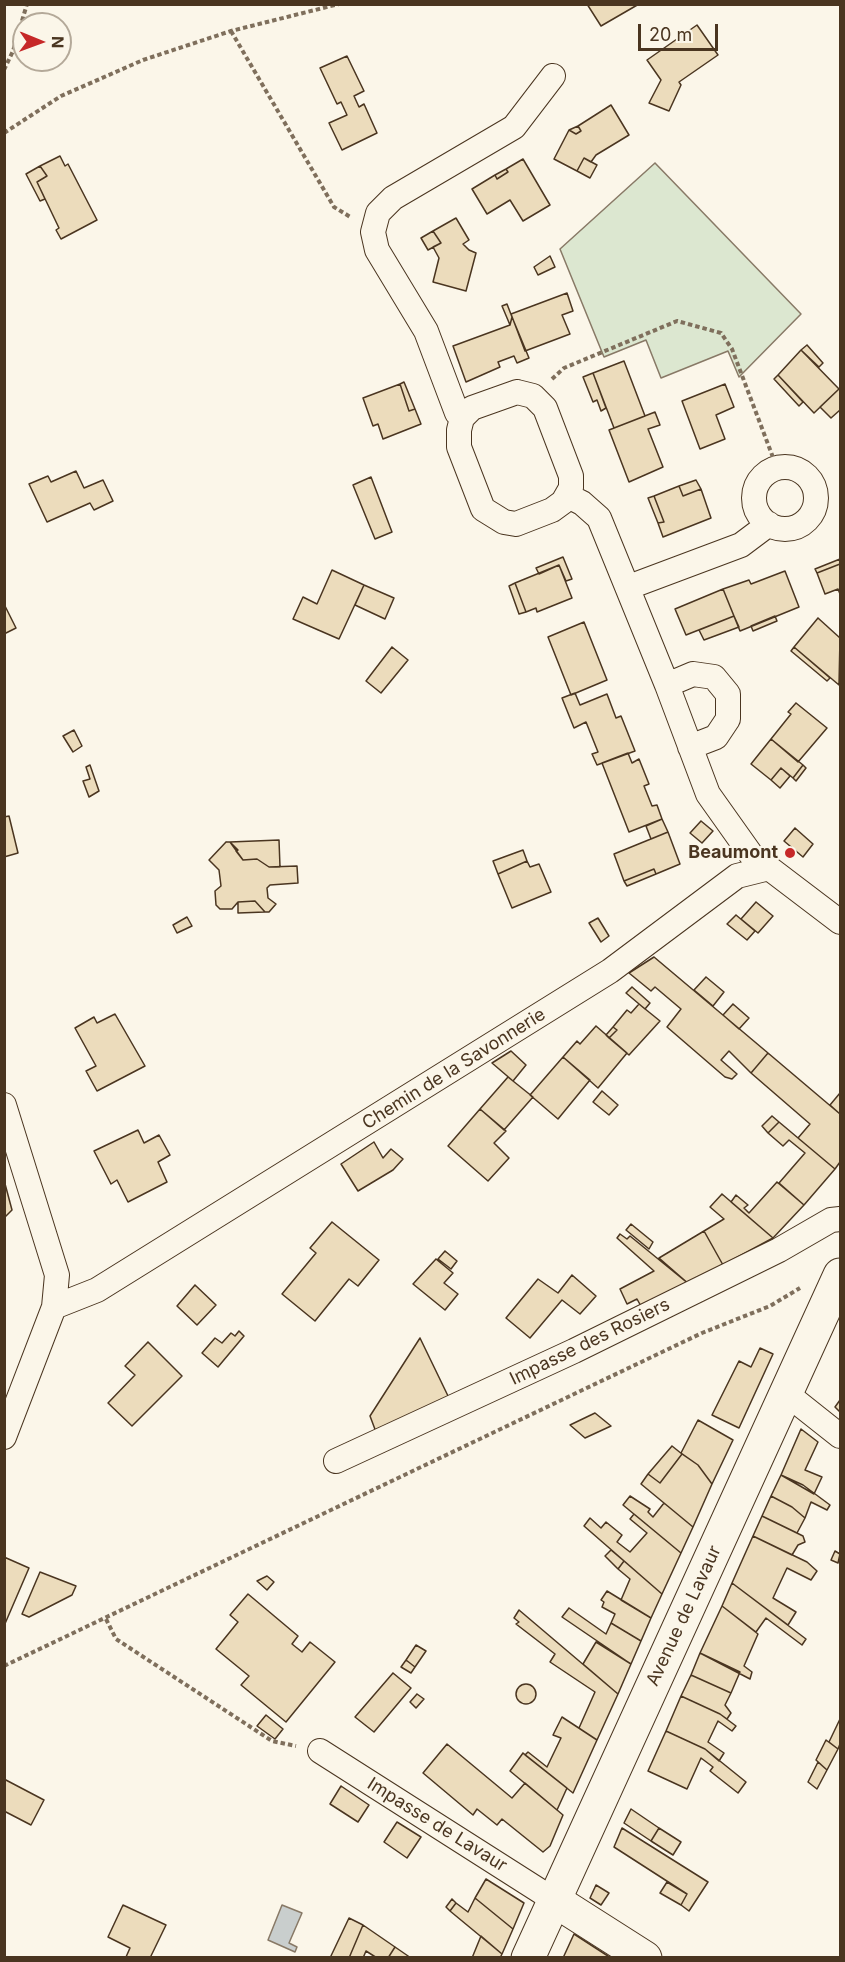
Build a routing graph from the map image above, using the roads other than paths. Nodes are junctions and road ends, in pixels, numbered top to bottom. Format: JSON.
{"nodes":[{"id":1,"x":553,"y":76,"type":"dead end"},
{"id":2,"x":462,"y":418,"type":"junction"},
{"id":3,"x":568,"y":496,"type":"junction"},
{"id":4,"x":769,"y":524,"type":"junction"},
{"id":5,"x":629,"y":587,"type":"junction"},
{"id":6,"x":667,"y":685,"type":"junction"},
{"id":7,"x":690,"y":747,"type":"junction"},
{"id":8,"x":769,"y":868,"type":"junction"},
{"id":9,"x":840,"y":922,"type":"edge"},
{"id":10,"x":4,"y":1105,"type":"edge"},
{"id":11,"x":840,"y":1219,"type":"edge"},
{"id":12,"x":825,"y":1279,"type":"edge"},
{"id":13,"x":54,"y":1307,"type":"junction"},
{"id":14,"x":785,"y":1397,"type":"junction"},
{"id":15,"x":840,"y":1436,"type":"edge"},
{"id":16,"x":4,"y":1437,"type":"edge"},
{"id":17,"x":336,"y":1461,"type":"dead end"},
{"id":18,"x":320,"y":1751,"type":"road end"},
{"id":19,"x":554,"y":1900,"type":"junction"},
{"id":20,"x":528,"y":1958,"type":"edge"},
{"id":21,"x":645,"y":1958,"type":"edge"}],
"edges":[{"from":1,"to":2,"type":"street"},
{"from":2,"to":3,"type":"street"},
{"from":2,"to":3,"type":"street"},
{"from":3,"to":5,"type":"street"},
{"from":4,"to":4,"type":"street"},
{"from":4,"to":5,"type":"street"},
{"from":5,"to":6,"type":"street"},
{"from":6,"to":7,"type":"street"},
{"from":6,"to":7,"type":"street"},
{"from":7,"to":8,"type":"street"},
{"from":8,"to":9,"type":"street"},
{"from":8,"to":13,"type":"street","name":"Chemin de la Savonnerie"},
{"from":10,"to":13,"type":"street"},
{"from":11,"to":17,"type":"street","name":"Impasse des Rosiers"},
{"from":12,"to":14,"type":"main road","name":"Avenue de Lavaur"},
{"from":13,"to":16,"type":"street"},
{"from":14,"to":15,"type":"street"},
{"from":14,"to":19,"type":"main road","name":"Avenue de Lavaur"},
{"from":18,"to":19,"type":"street","name":"Impasse de Lavaur"},
{"from":19,"to":20,"type":"main road","name":"Avenue de Lavaur"},
{"from":19,"to":21,"type":"main road"}]}
